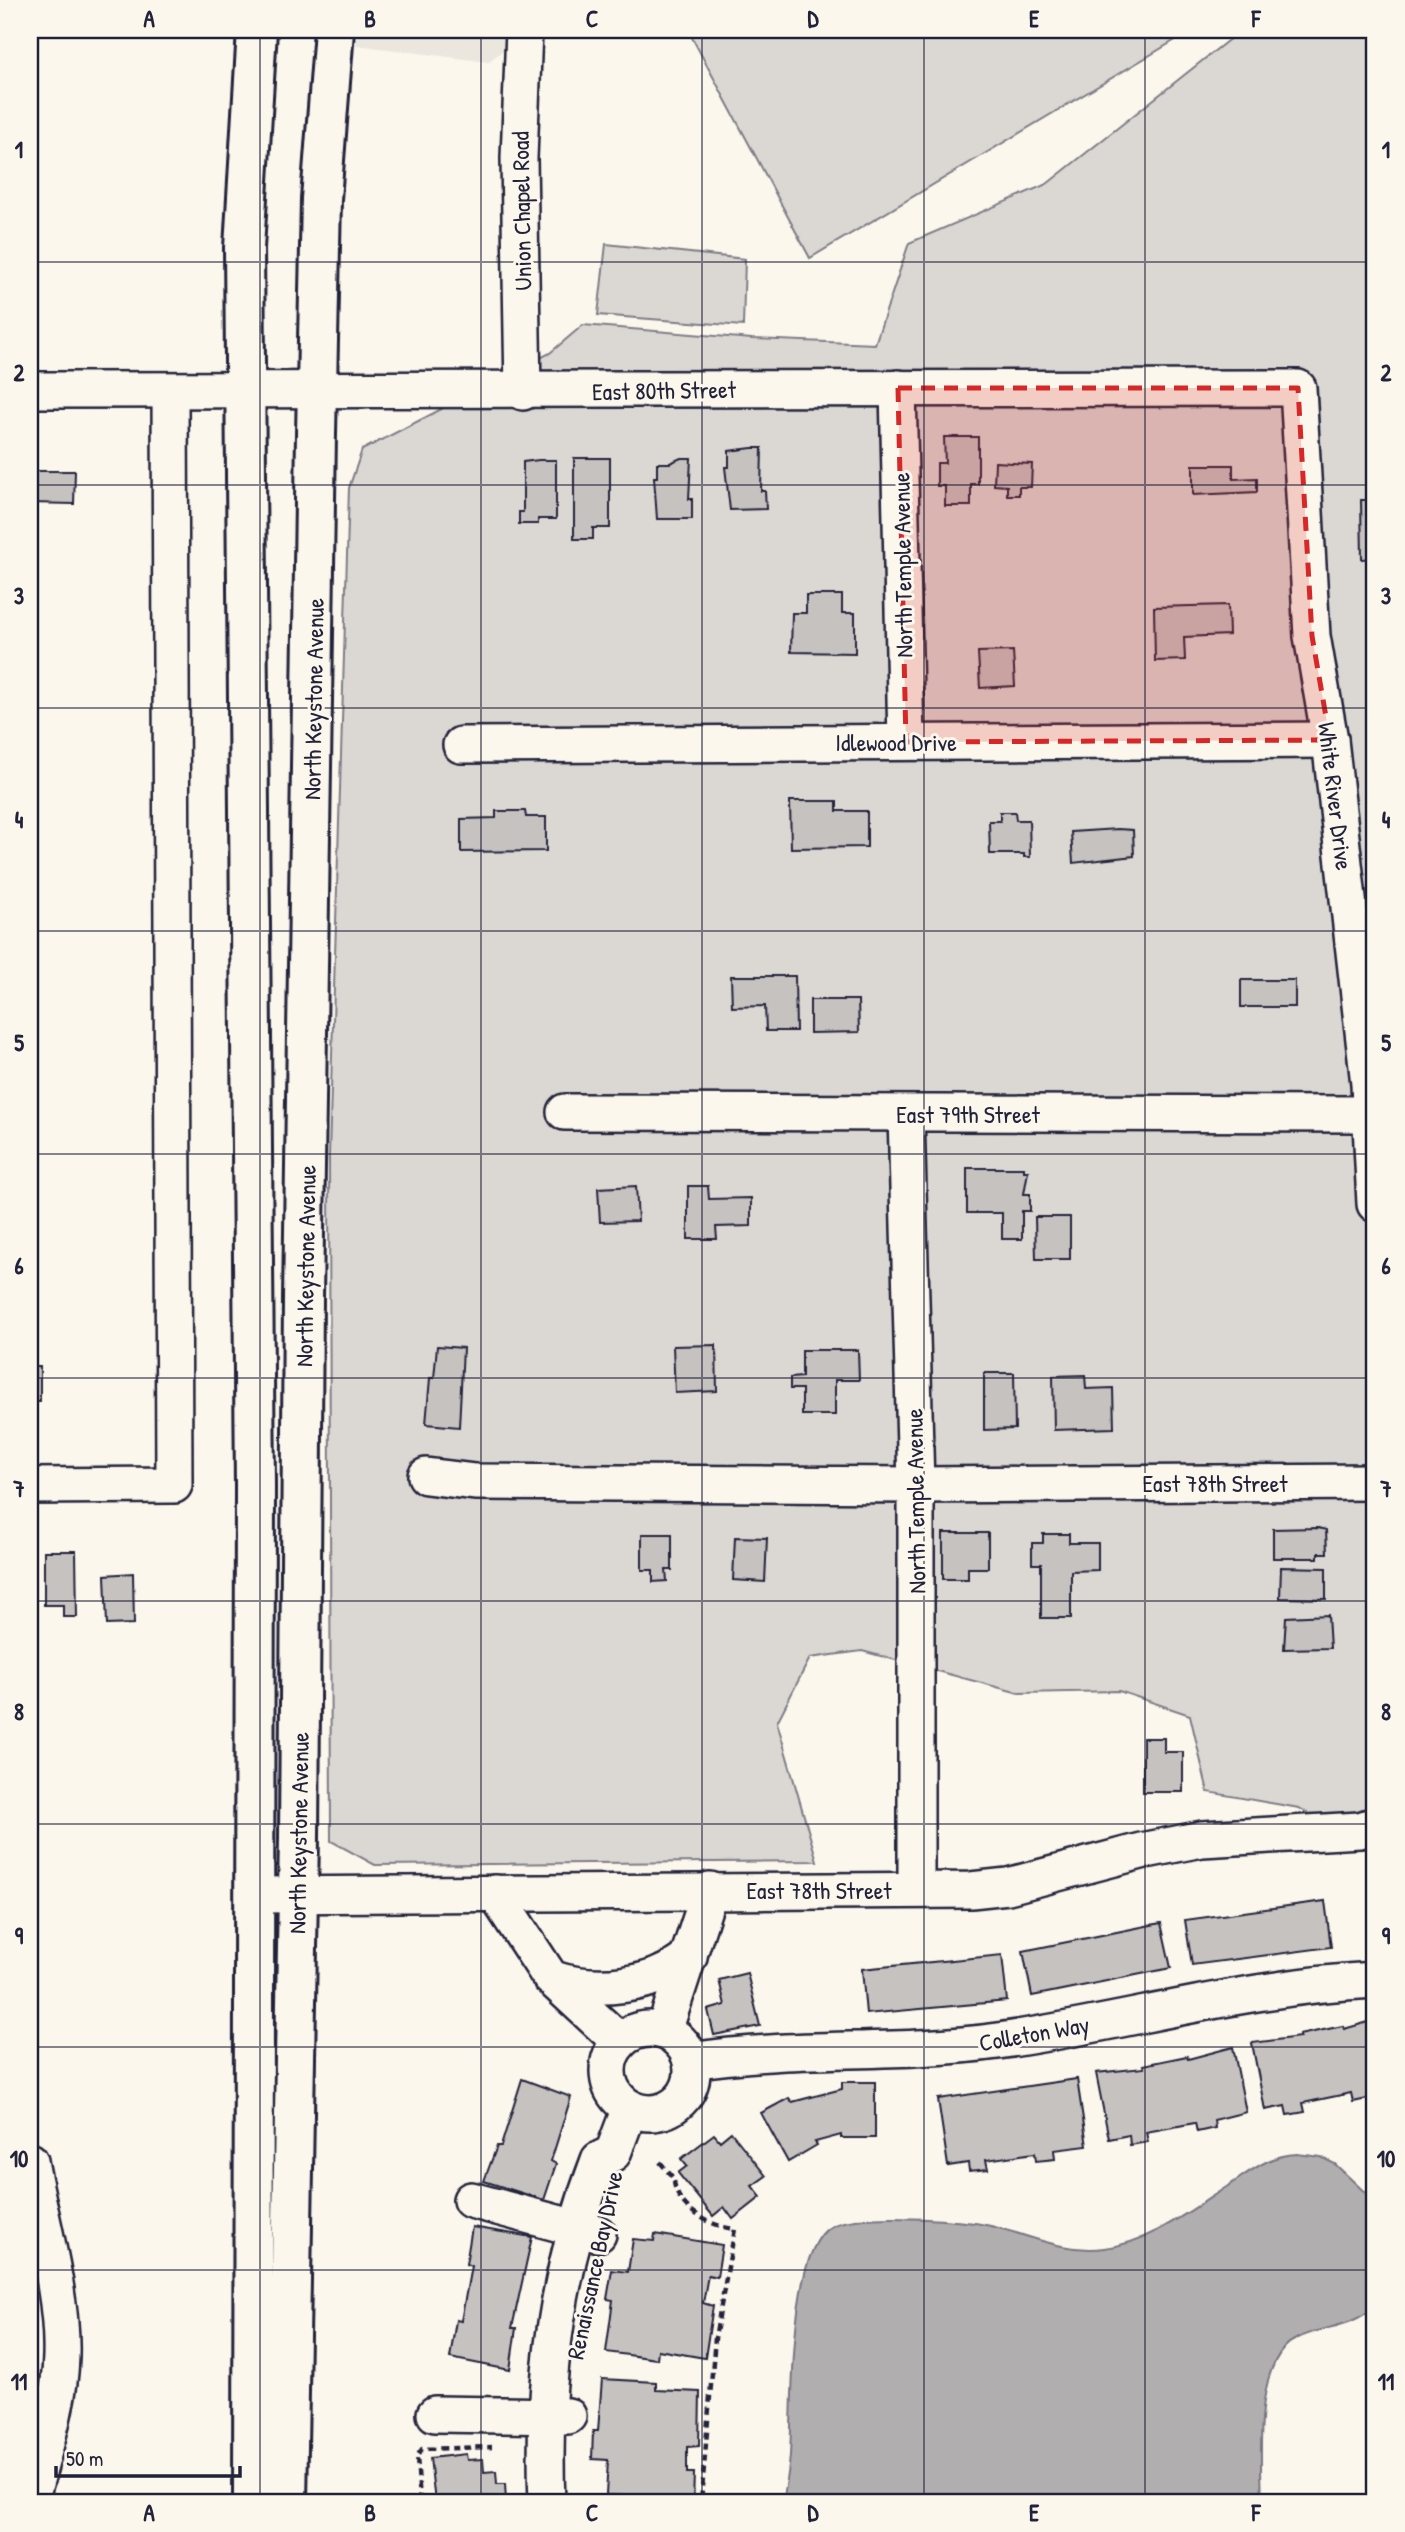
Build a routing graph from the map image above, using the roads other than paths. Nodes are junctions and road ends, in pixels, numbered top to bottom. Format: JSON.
{"nodes":[{"id":1,"x":257,"y":30,"type":"edge"},
{"id":2,"x":334,"y":30,"type":"edge"},
{"id":3,"x":524,"y":30,"type":"edge"},
{"id":4,"x":898,"y":388,"type":"junction"},
{"id":5,"x":1298,"y":388,"type":"joint"},
{"id":6,"x":30,"y":390,"type":"edge"},
{"id":7,"x":170,"y":391,"type":"junction"},
{"id":8,"x":246,"y":391,"type":"junction"},
{"id":9,"x":318,"y":391,"type":"junction"},
{"id":10,"x":523,"y":391,"type":"junction"},
{"id":11,"x":1330,"y":740,"type":"junction"},
{"id":12,"x":905,"y":742,"type":"junction"},
{"id":13,"x":461,"y":745,"type":"dead end"},
{"id":14,"x":565,"y":1112,"type":"dead end"},
{"id":15,"x":906,"y":1114,"type":"junction"},
{"id":16,"x":1371,"y":1114,"type":"junction"},
{"id":17,"x":1375,"y":1205,"type":"edge"},
{"id":18,"x":426,"y":1476,"type":"dead end"},
{"id":19,"x":1375,"y":1482,"type":"edge"},
{"id":20,"x":916,"y":1485,"type":"junction"},
{"id":21,"x":30,"y":1486,"type":"edge"},
{"id":22,"x":1375,"y":1825,"type":"edge"},
{"id":23,"x":916,"y":1889,"type":"junction"},
{"id":24,"x":710,"y":1890,"type":"junction"},
{"id":25,"x":495,"y":1893,"type":"junction"},
{"id":26,"x":256,"y":1895,"type":"junction"},
{"id":27,"x":298,"y":1895,"type":"junction"},
{"id":28,"x":689,"y":1957,"type":"junction"},
{"id":29,"x":553,"y":1979,"type":"junction"},
{"id":30,"x":1375,"y":1980,"type":"edge"},
{"id":31,"x":664,"y":2031,"type":"junction"},
{"id":32,"x":619,"y":2041,"type":"junction"},
{"id":33,"x":691,"y":2061,"type":"junction"},
{"id":34,"x":630,"y":2108,"type":"junction"},
{"id":35,"x":30,"y":2161,"type":"edge"},
{"id":36,"x":471,"y":2200,"type":"dead end"},
{"id":37,"x":588,"y":2231,"type":"junction"},
{"id":38,"x":435,"y":2414,"type":"dead end"},
{"id":39,"x":557,"y":2415,"type":"junction"},
{"id":40,"x":30,"y":2502,"type":"edge"},
{"id":41,"x":253,"y":2502,"type":"edge"},
{"id":42,"x":287,"y":2502,"type":"edge"},
{"id":43,"x":547,"y":2502,"type":"edge"},
{"id":44,"x":569,"y":2502,"type":"edge"}],
"edges":[{"from":1,"to":8,"type":"main road","name":"North Keystone Avenue"},
{"from":2,"to":9,"type":"main road","name":"North Keystone Avenue"},
{"from":3,"to":10,"type":"street","name":"Union Chapel Road"},
{"from":4,"to":5,"type":"street","name":"East 80th Street"},
{"from":4,"to":10,"type":"street","name":"East 80th Street"},
{"from":4,"to":12,"type":"street","name":"North Temple Avenue"},
{"from":5,"to":11,"type":"street","name":"White River Drive"},
{"from":6,"to":7,"type":"street","name":"East 80th Street"},
{"from":7,"to":8,"type":"street","name":"East 80th Street"},
{"from":7,"to":21,"type":"street"},
{"from":8,"to":9,"type":"street","name":"East 80th Street"},
{"from":8,"to":26,"type":"main road","name":"North Keystone Avenue"},
{"from":9,"to":10,"type":"street","name":"East 80th Street"},
{"from":9,"to":27,"type":"main road","name":"North Keystone Avenue"},
{"from":11,"to":12,"type":"street","name":"Idlewood Drive"},
{"from":11,"to":16,"type":"street","name":"White River Drive"},
{"from":12,"to":13,"type":"street","name":"Idlewood Drive"},
{"from":14,"to":15,"type":"street","name":"East 79th Street"},
{"from":15,"to":16,"type":"street","name":"East 79th Street"},
{"from":15,"to":20,"type":"street","name":"North Temple Avenue"},
{"from":16,"to":17,"type":"street","name":"White River Drive"},
{"from":18,"to":20,"type":"street","name":"East 78th Street"},
{"from":19,"to":20,"type":"street","name":"East 78th Street"},
{"from":20,"to":23,"type":"street","name":"North Temple Avenue"},
{"from":22,"to":23,"type":"street","name":"East 78th Street"},
{"from":23,"to":24,"type":"street","name":"East 78th Street"},
{"from":24,"to":25,"type":"street","name":"East 78th Street"},
{"from":24,"to":28,"type":"street"},
{"from":25,"to":27,"type":"street","name":"East 78th Street"},
{"from":25,"to":29,"type":"street"},
{"from":26,"to":27,"type":"street","name":"East 78th Street"},
{"from":26,"to":41,"type":"main road","name":"North Keystone Avenue"},
{"from":27,"to":42,"type":"main road","name":"North Keystone Avenue"},
{"from":28,"to":29,"type":"street"},
{"from":28,"to":31,"type":"street"},
{"from":29,"to":32,"type":"street"},
{"from":30,"to":33,"type":"street","name":"Colleton Way"},
{"from":31,"to":32,"type":"street"},
{"from":31,"to":33,"type":"street"},
{"from":32,"to":34,"type":"street"},
{"from":33,"to":34,"type":"street"},
{"from":34,"to":37,"type":"street","name":"Renaissance Bay Drive"},
{"from":35,"to":40,"type":"street"},
{"from":36,"to":37,"type":"street"},
{"from":37,"to":39,"type":"street","name":"Renaissance Bay Drive"},
{"from":38,"to":39,"type":"street"},
{"from":39,"to":43,"type":"street","name":"Renaissance Bay Drive"},
{"from":39,"to":44,"type":"street","name":"Renaissance Bay Drive"}]}
